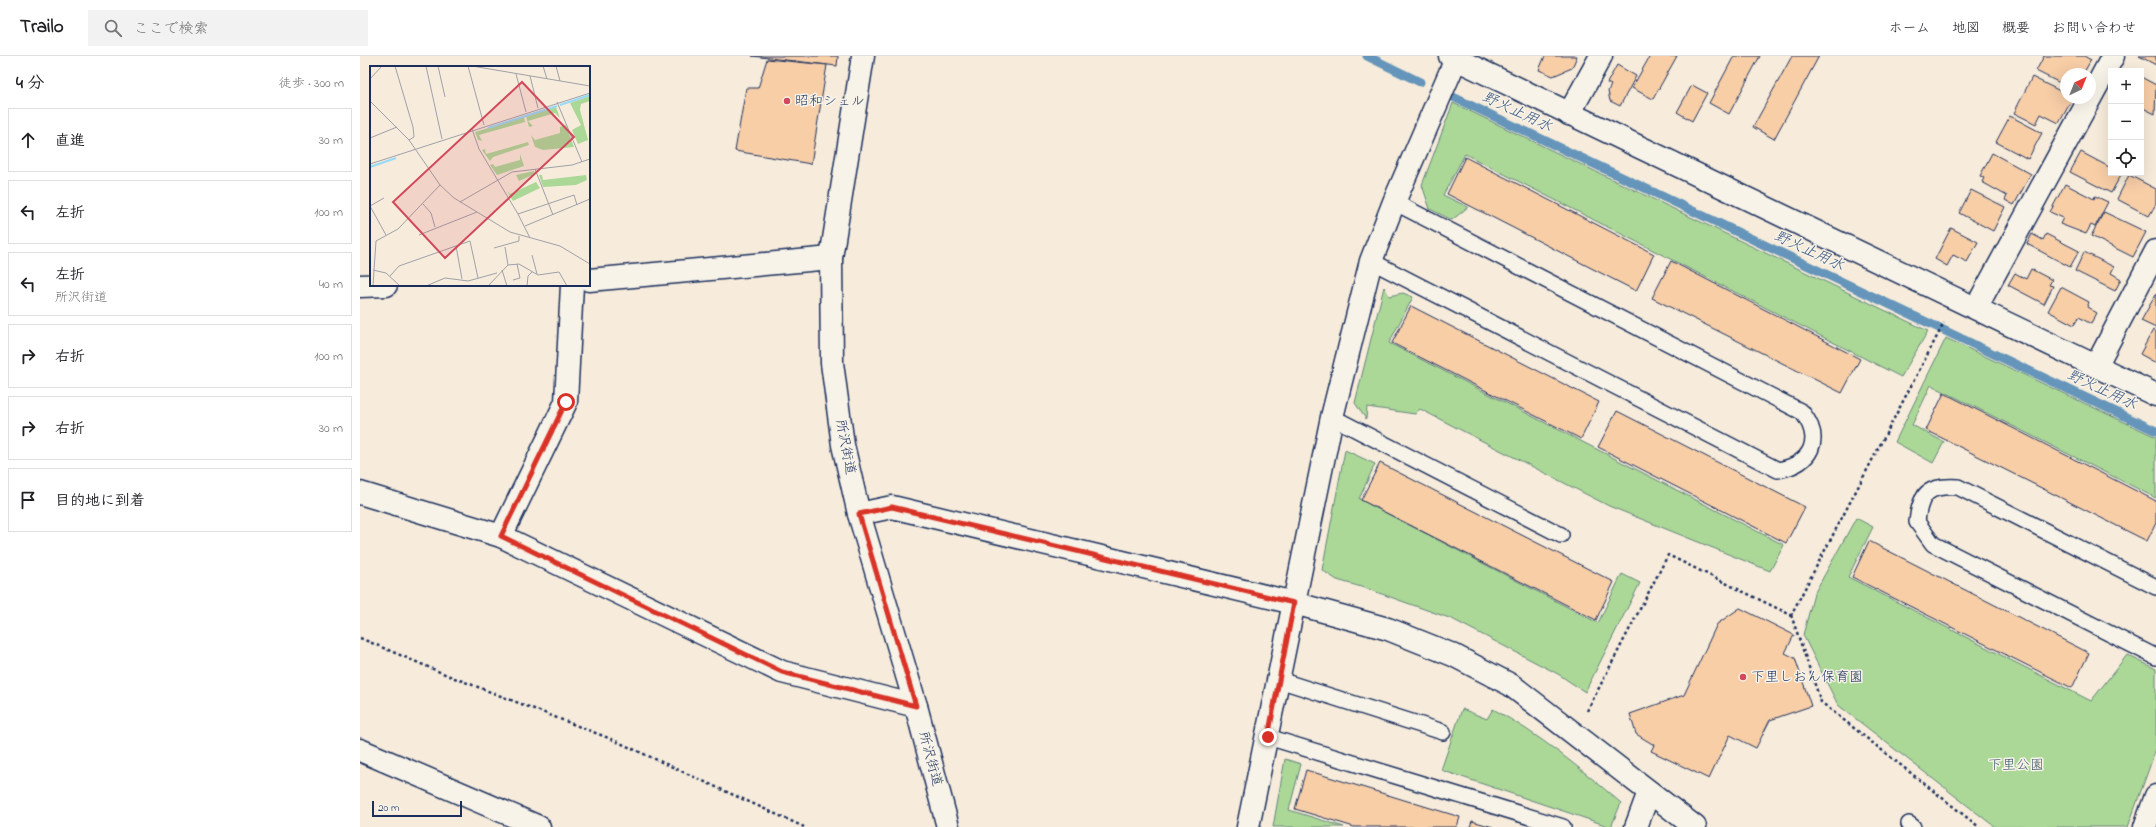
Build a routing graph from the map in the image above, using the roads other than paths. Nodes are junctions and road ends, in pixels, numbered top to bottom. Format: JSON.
{"nodes":[{"id":1,"x":863,"y":56,"type":"edge"},
{"id":2,"x":1601,"y":56,"type":"edge"},
{"id":3,"x":2113,"y":56,"type":"edge"},
{"id":4,"x":1453,"y":57,"type":"edge"},
{"id":5,"x":1570,"y":114,"type":"junction"},
{"id":6,"x":1394,"y":202,"type":"junction"},
{"id":7,"x":2156,"y":251,"type":"edge"},
{"id":8,"x":831,"y":258,"type":"junction"},
{"id":9,"x":1371,"y":261,"type":"junction"},
{"id":10,"x":590,"y":280,"type":"edge"},
{"id":11,"x":360,"y":286,"type":"edge"},
{"id":12,"x":370,"y":286,"type":"edge"},
{"id":13,"x":572,"y":286,"type":"edge"},
{"id":14,"x":1976,"y":308,"type":"junction"},
{"id":15,"x":2096,"y":366,"type":"junction"},
{"id":16,"x":2156,"y":395,"type":"edge"},
{"id":17,"x":1332,"y":417,"type":"junction"},
{"id":18,"x":360,"y":493,"type":"edge"},
{"id":19,"x":859,"y":514,"type":"junction"},
{"id":20,"x":1561,"y":535,"type":"dead end"},
{"id":21,"x":501,"y":536,"type":"junction"},
{"id":22,"x":2156,"y":587,"type":"edge"},
{"id":23,"x":1294,"y":603,"type":"junction"},
{"id":24,"x":2156,"y":657,"type":"edge"},
{"id":25,"x":1279,"y":680,"type":"junction"},
{"id":26,"x":916,"y":706,"type":"junction"},
{"id":27,"x":1443,"y":732,"type":"dead end"},
{"id":28,"x":1268,"y":737,"type":"junction"},
{"id":29,"x":360,"y":750,"type":"edge"},
{"id":30,"x":1649,"y":792,"type":"junction"},
{"id":31,"x":2156,"y":796,"type":"edge"},
{"id":32,"x":529,"y":825,"type":"edge"},
{"id":33,"x":948,"y":827,"type":"edge"},
{"id":34,"x":1248,"y":827,"type":"edge"},
{"id":35,"x":1563,"y":827,"type":"edge"},
{"id":36,"x":1636,"y":827,"type":"edge"},
{"id":37,"x":1695,"y":827,"type":"edge"},
{"id":38,"x":2145,"y":827,"type":"edge"}],
"edges":[{"from":1,"to":8,"type":"street","name":"所沢街道"},
{"from":2,"to":5,"type":"street"},
{"from":3,"to":14,"type":"street"},
{"from":4,"to":5,"type":"street"},
{"from":4,"to":6,"type":"street"},
{"from":5,"to":14,"type":"street"},
{"from":6,"to":9,"type":"street"},
{"from":6,"to":9,"type":"lane"},
{"from":7,"to":15,"type":"street"},
{"from":8,"to":10,"type":"street"},
{"from":8,"to":19,"type":"street","name":"所沢街道"},
{"from":9,"to":17,"type":"street"},
{"from":11,"to":12,"type":"street"},
{"from":13,"to":21,"type":"street"},
{"from":14,"to":15,"type":"street"},
{"from":15,"to":16,"type":"street"},
{"from":17,"to":20,"type":"lane"},
{"from":17,"to":23,"type":"street"},
{"from":18,"to":21,"type":"street"},
{"from":19,"to":23,"type":"street"},
{"from":19,"to":26,"type":"street","name":"所沢街道"},
{"from":21,"to":26,"type":"street"},
{"from":22,"to":24,"type":"lane"},
{"from":23,"to":25,"type":"street"},
{"from":23,"to":30,"type":"street"},
{"from":25,"to":27,"type":"lane"},
{"from":25,"to":28,"type":"street"},
{"from":26,"to":33,"type":"street","name":"所沢街道"},
{"from":28,"to":34,"type":"street"},
{"from":28,"to":35,"type":"lane"},
{"from":29,"to":32,"type":"street"},
{"from":30,"to":36,"type":"street"},
{"from":30,"to":37,"type":"street"},
{"from":31,"to":38,"type":"street"}]}
